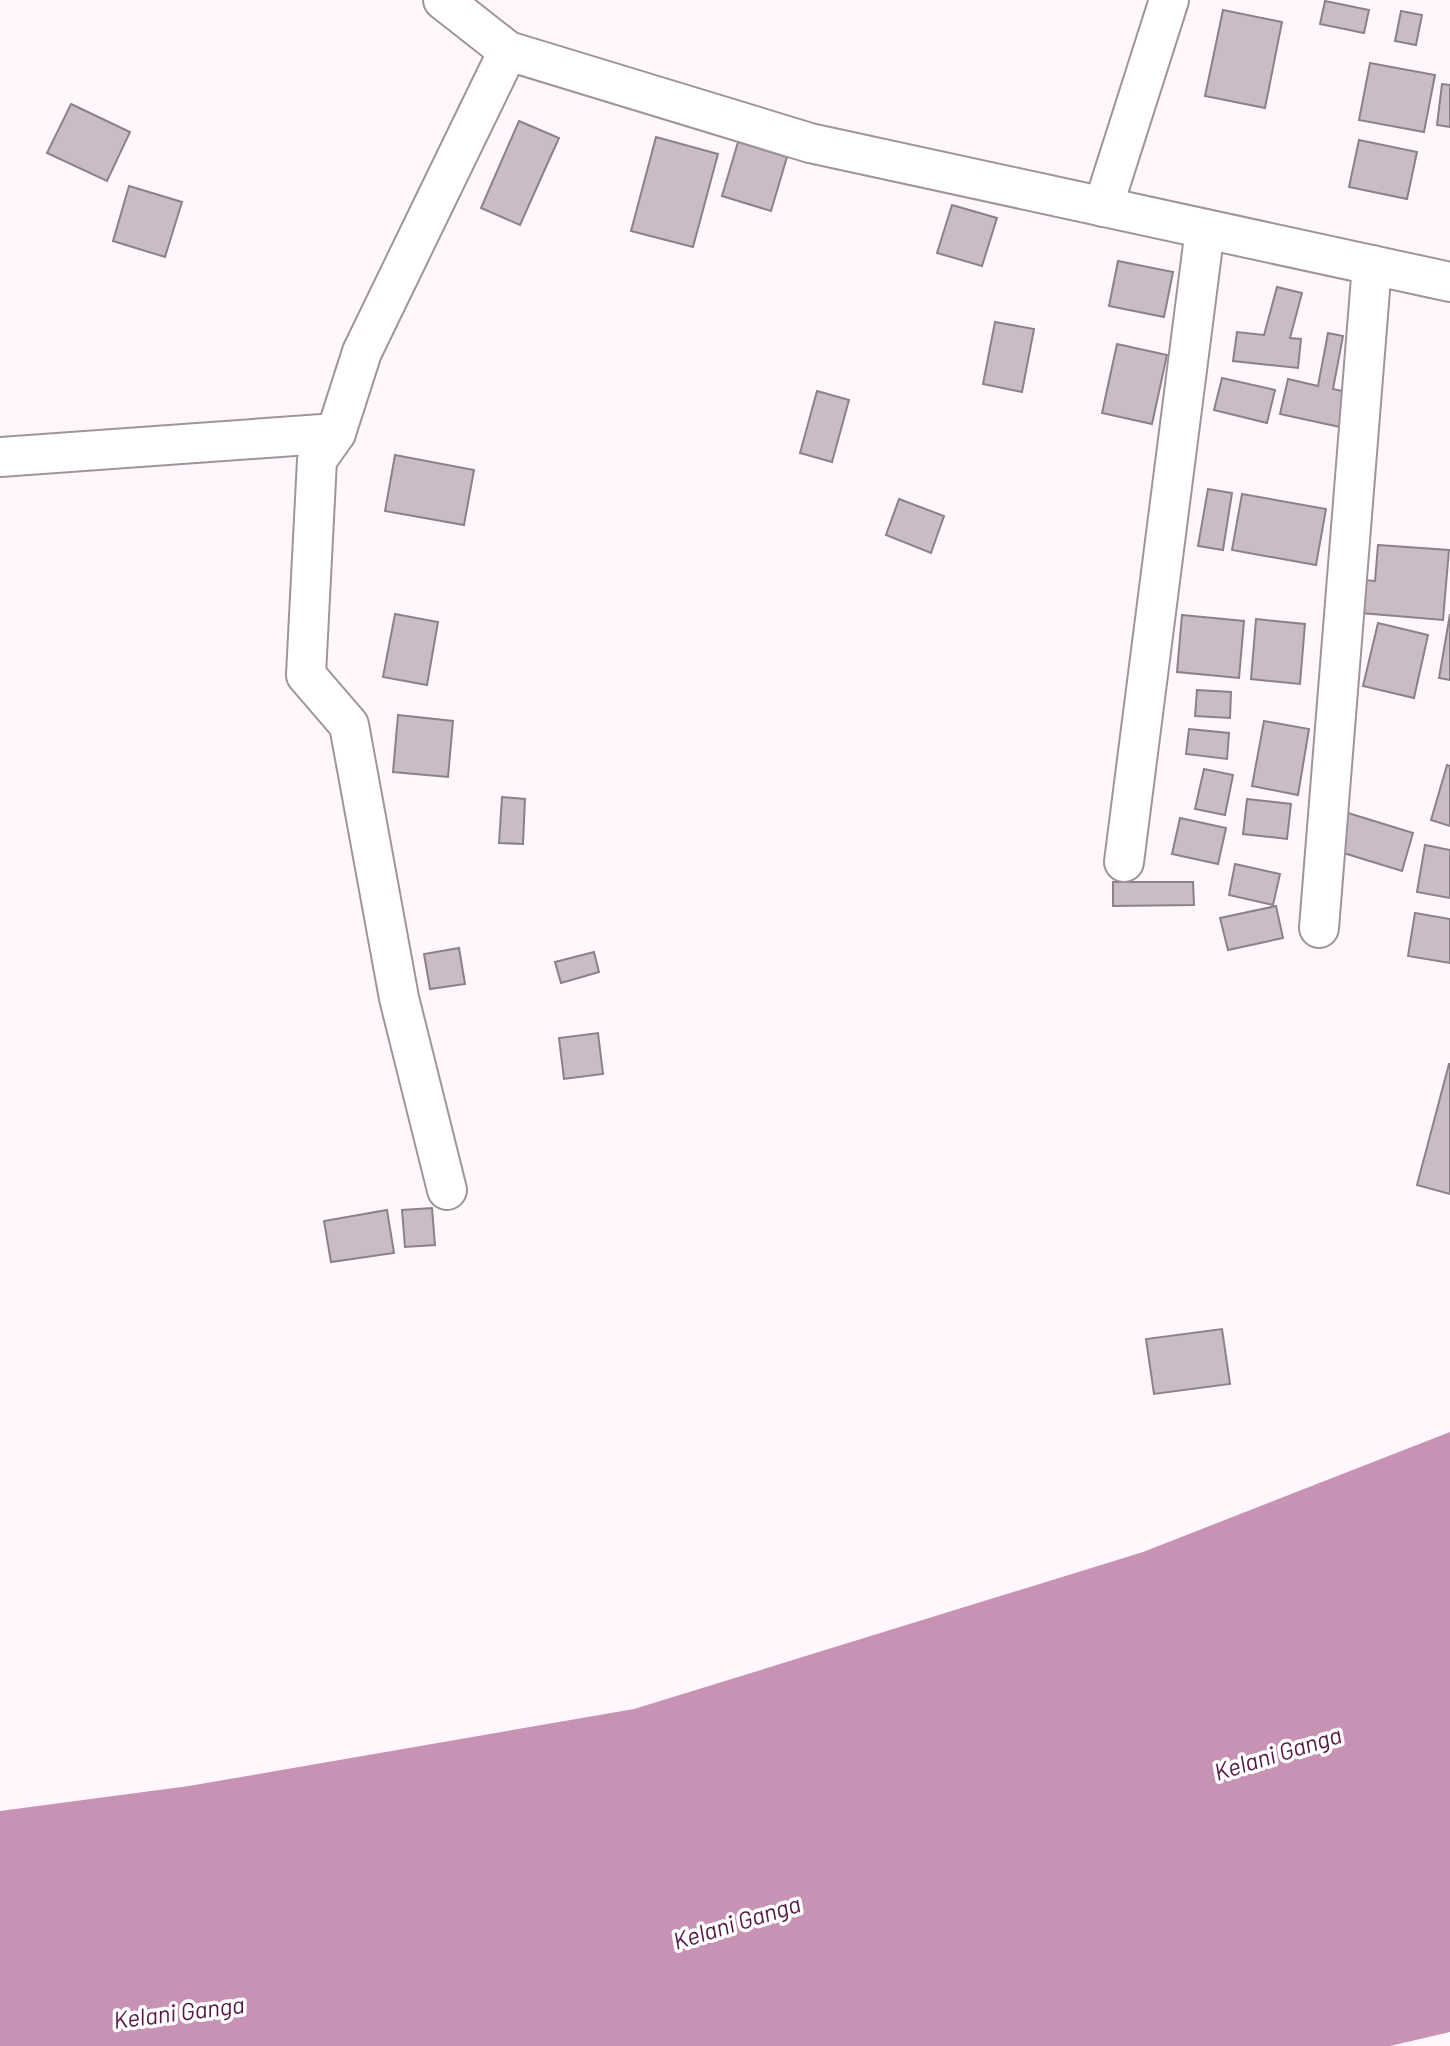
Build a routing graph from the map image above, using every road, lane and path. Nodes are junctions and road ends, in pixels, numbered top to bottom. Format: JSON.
{"nodes":[{"id":1,"x":443,"y":0,"type":"edge"},
{"id":2,"x":1170,"y":0,"type":"edge"},
{"id":3,"x":508,"y":51,"type":"junction"},
{"id":4,"x":1103,"y":207,"type":"junction"},
{"id":5,"x":1205,"y":229,"type":"junction"},
{"id":6,"x":1372,"y":265,"type":"junction"},
{"id":7,"x":1450,"y":282,"type":"edge"},
{"id":8,"x":336,"y":433,"type":"junction"},
{"id":9,"x":0,"y":457,"type":"edge"},
{"id":10,"x":1124,"y":862,"type":"dead end"},
{"id":11,"x":1319,"y":928,"type":"dead end"},
{"id":12,"x":447,"y":1190,"type":"dead end"}],
"edges":[{"from":1,"to":3,"type":"street"},
{"from":2,"to":4,"type":"street"},
{"from":3,"to":4,"type":"street"},
{"from":3,"to":8,"type":"street"},
{"from":4,"to":5,"type":"street"},
{"from":5,"to":6,"type":"street"},
{"from":5,"to":10,"type":"street"},
{"from":6,"to":7,"type":"street"},
{"from":6,"to":11,"type":"street"},
{"from":8,"to":9,"type":"street"},
{"from":8,"to":12,"type":"street"}]}
